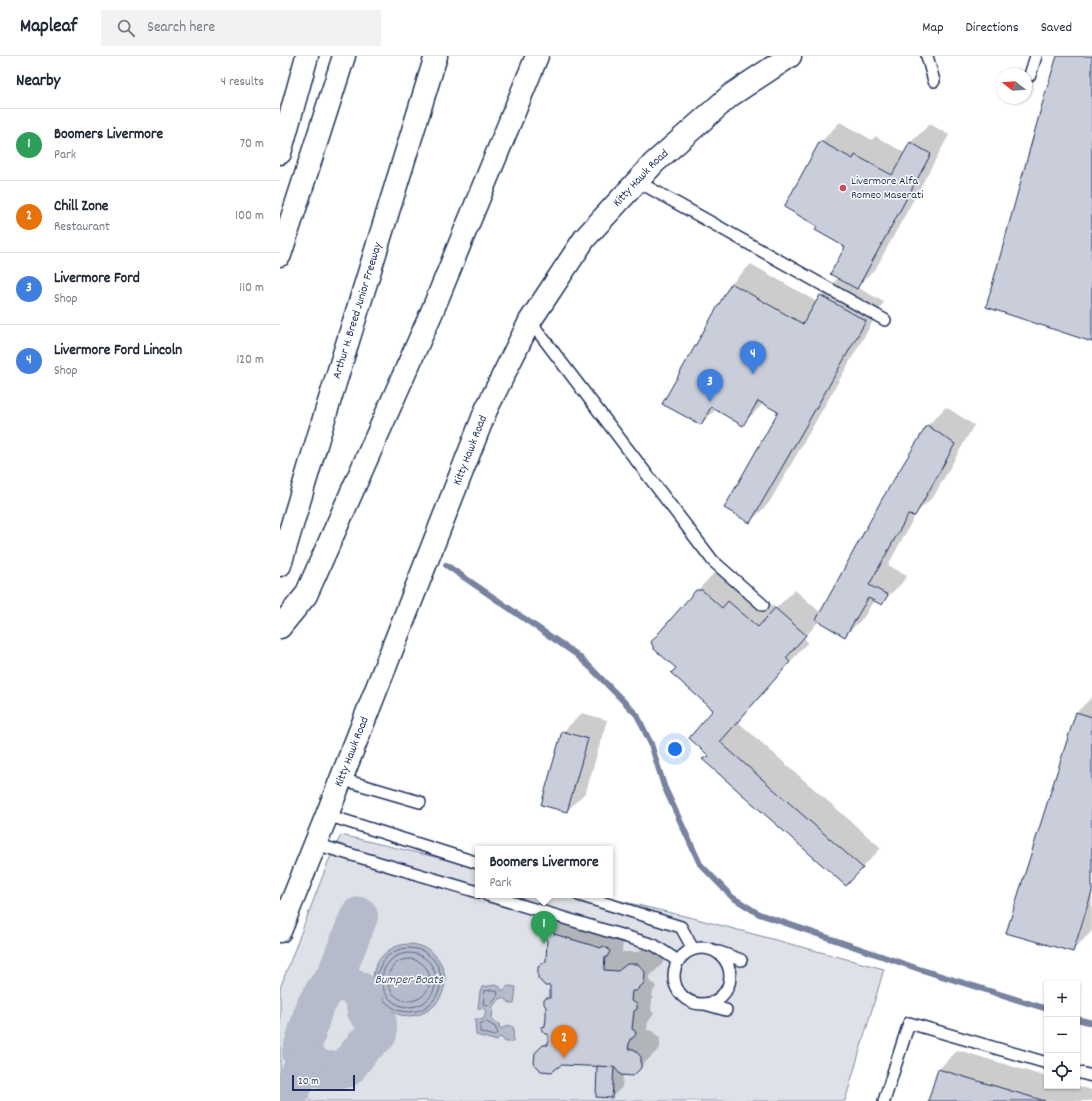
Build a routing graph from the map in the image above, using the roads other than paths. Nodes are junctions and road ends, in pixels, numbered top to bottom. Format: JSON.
{"nodes":[{"id":1,"x":306,"y":56,"type":"edge"},
{"id":2,"x":344,"y":56,"type":"edge"},
{"id":3,"x":436,"y":56,"type":"edge"},
{"id":4,"x":537,"y":56,"type":"edge"},
{"id":5,"x":790,"y":56,"type":"edge"},
{"id":6,"x":927,"y":56,"type":"edge"},
{"id":7,"x":1036,"y":56,"type":"edge"},
{"id":8,"x":1032,"y":69,"type":"edge"},
{"id":9,"x":934,"y":80,"type":"dead end"},
{"id":10,"x":280,"y":152,"type":"edge"},
{"id":11,"x":637,"y":181,"type":"junction"},
{"id":12,"x":280,"y":255,"type":"edge"},
{"id":13,"x":885,"y":320,"type":"dead end"},
{"id":14,"x":530,"y":321,"type":"junction"},
{"id":15,"x":280,"y":565,"type":"edge"},
{"id":16,"x":763,"y":605,"type":"dead end"},
{"id":17,"x":280,"y":627,"type":"edge"},
{"id":18,"x":341,"y":779,"type":"junction"},
{"id":19,"x":420,"y":802,"type":"dead end"},
{"id":20,"x":327,"y":815,"type":"junction"},
{"id":21,"x":315,"y":844,"type":"junction"},
{"id":22,"x":475,"y":862,"type":"edge"},
{"id":23,"x":475,"y":891,"type":"edge"},
{"id":24,"x":497,"y":898,"type":"edge"},
{"id":25,"x":589,"y":898,"type":"edge"},
{"id":26,"x":280,"y":930,"type":"edge"},
{"id":27,"x":693,"y":949,"type":"junction"},
{"id":28,"x":718,"y":952,"type":"junction"},
{"id":29,"x":741,"y":960,"type":"dead end"},
{"id":30,"x":678,"y":961,"type":"junction"},
{"id":31,"x":705,"y":1004,"type":"junction"},
{"id":32,"x":726,"y":1010,"type":"dead end"},
{"id":33,"x":1044,"y":1062,"type":"edge"},
{"id":34,"x":1080,"y":1073,"type":"edge"},
{"id":35,"x":1092,"y":1076,"type":"edge"},
{"id":36,"x":884,"y":1101,"type":"edge"}],
"edges":[{"from":1,"to":10,"type":"main road"},
{"from":2,"to":12,"type":"main road"},
{"from":3,"to":15,"type":"main road","name":"Arthur H. Breed Junior Freeway"},
{"from":4,"to":17,"type":"main road"},
{"from":5,"to":11,"type":"main road","name":"Kitty Hawk Road"},
{"from":6,"to":9,"type":"lane"},
{"from":7,"to":8,"type":"lane"},
{"from":11,"to":13,"type":"lane"},
{"from":11,"to":14,"type":"main road","name":"Kitty Hawk Road"},
{"from":14,"to":16,"type":"lane"},
{"from":14,"to":18,"type":"main road","name":"Kitty Hawk Road"},
{"from":18,"to":19,"type":"lane"},
{"from":18,"to":20,"type":"main road","name":"Kitty Hawk Road"},
{"from":20,"to":21,"type":"main road","name":"Kitty Hawk Road"},
{"from":20,"to":22,"type":"lane"},
{"from":21,"to":23,"type":"lane"},
{"from":21,"to":26,"type":"main road","name":"Kitty Hawk Road"},
{"from":24,"to":30,"type":"lane"},
{"from":25,"to":27,"type":"lane"},
{"from":27,"to":28,"type":"lane"},
{"from":27,"to":30,"type":"lane"},
{"from":28,"to":29,"type":"lane"},
{"from":28,"to":31,"type":"lane"},
{"from":30,"to":31,"type":"lane"},
{"from":31,"to":32,"type":"lane"},
{"from":33,"to":36,"type":"lane"},
{"from":34,"to":35,"type":"lane"}]}
